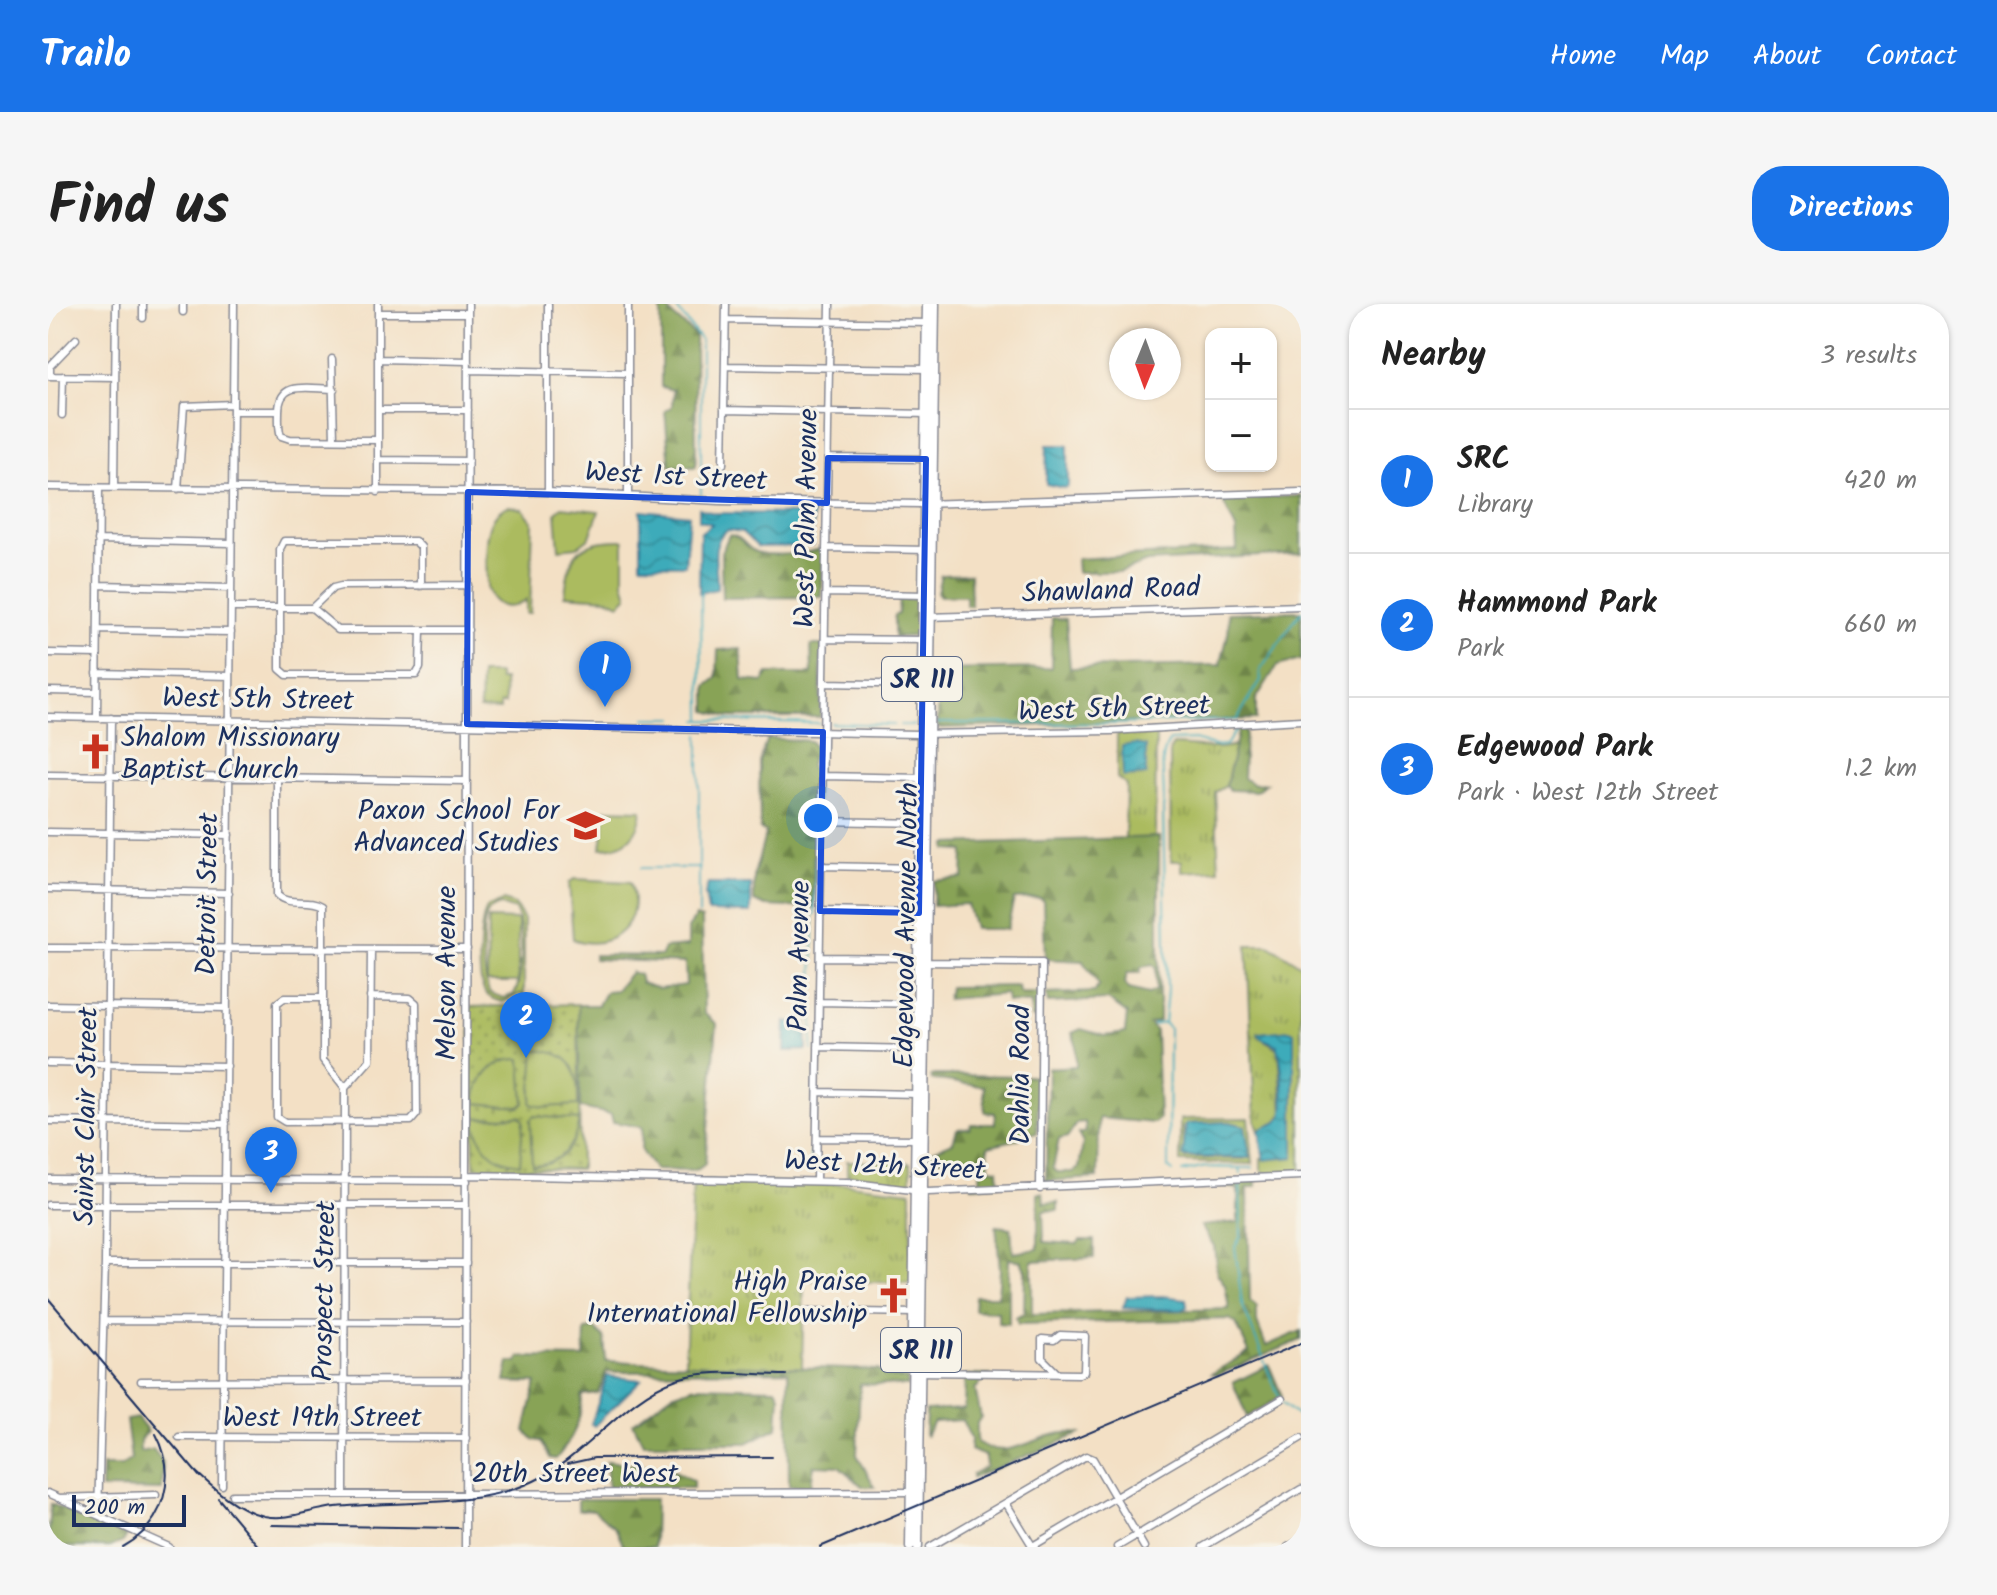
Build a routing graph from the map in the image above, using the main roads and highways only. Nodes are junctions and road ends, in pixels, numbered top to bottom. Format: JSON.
{"nodes":[{"id":1,"x":927,"y":304,"type":"edge"},
{"id":2,"x":935,"y":304,"type":"edge"},
{"id":3,"x":931,"y":323,"type":"junction"},
{"id":4,"x":918,"y":1281,"type":"junction"},
{"id":5,"x":916,"y":1372,"type":"junction"},
{"id":6,"x":915,"y":1492,"type":"junction"},
{"id":7,"x":910,"y":1547,"type":"edge"},
{"id":8,"x":918,"y":1547,"type":"edge"}],
"edges":[{"from":1,"to":3,"type":"main road","name":"Edgewood Avenue North","number":"SR 111"},
{"from":2,"to":3,"type":"main road","name":"Edgewood Avenue North","number":"SR 111"},
{"from":3,"to":4,"type":"main road","name":"Edgewood Avenue North","number":"SR 111"},
{"from":4,"to":5,"type":"main road","name":"Edgewood Avenue North","number":"SR 111"},
{"from":4,"to":5,"type":"main road","name":"Edgewood Avenue North","number":"SR 111"},
{"from":5,"to":6,"type":"main road","name":"Edgewood Avenue North","number":"SR 111"},
{"from":6,"to":7,"type":"main road","name":"Edgewood Avenue North","number":"SR 111"},
{"from":6,"to":8,"type":"main road","name":"Edgewood Avenue North","number":"SR 111"}]}
